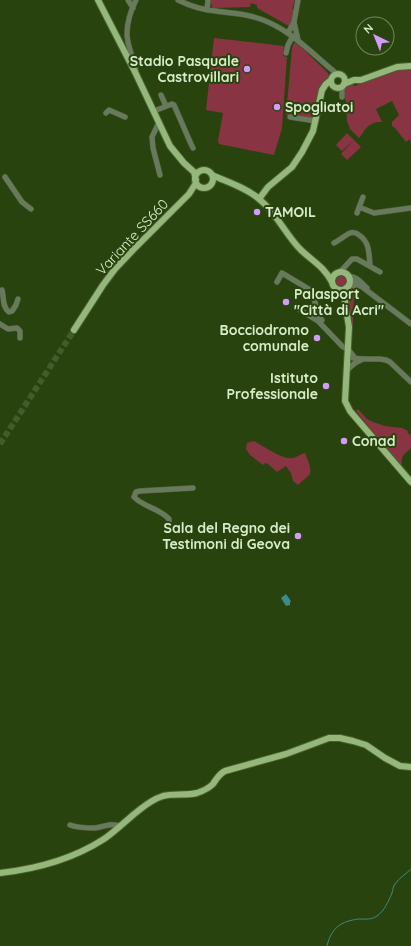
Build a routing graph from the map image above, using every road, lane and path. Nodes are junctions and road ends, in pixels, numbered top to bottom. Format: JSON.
{"nodes":[{"id":1,"x":98,"y":0,"type":"edge"},
{"id":2,"x":128,"y":0,"type":"edge"},
{"id":3,"x":136,"y":0,"type":"edge"},
{"id":4,"x":178,"y":0,"type":"edge"},
{"id":5,"x":208,"y":0,"type":"edge"},
{"id":6,"x":298,"y":0,"type":"edge"},
{"id":7,"x":133,"y":8,"type":"junction"},
{"id":8,"x":207,"y":10,"type":"junction"},
{"id":9,"x":294,"y":22,"type":"junction"},
{"id":10,"x":288,"y":32,"type":"junction"},
{"id":11,"x":293,"y":36,"type":"junction"},
{"id":12,"x":298,"y":40,"type":"junction"},
{"id":13,"x":286,"y":53,"type":"dead end"},
{"id":14,"x":411,"y":66,"type":"edge"},
{"id":15,"x":136,"y":74,"type":"junction"},
{"id":16,"x":337,"y":81,"type":"junction"},
{"id":17,"x":161,"y":95,"type":"dead end"},
{"id":18,"x":166,"y":106,"type":"junction"},
{"id":19,"x":154,"y":111,"type":"junction"},
{"id":20,"x":106,"y":113,"type":"dead end"},
{"id":21,"x":125,"y":117,"type":"dead end"},
{"id":22,"x":290,"y":117,"type":"dead end"},
{"id":23,"x":316,"y":120,"type":"junction"},
{"id":24,"x":159,"y":122,"type":"junction"},
{"id":25,"x":194,"y":148,"type":"dead end"},
{"id":26,"x":190,"y":168,"type":"junction"},
{"id":27,"x":200,"y":171,"type":"junction"},
{"id":28,"x":160,"y":175,"type":"dead end"},
{"id":29,"x":212,"y":175,"type":"junction"},
{"id":30,"x":5,"y":177,"type":"dead end"},
{"id":31,"x":196,"y":181,"type":"junction"},
{"id":32,"x":211,"y":184,"type":"junction"},
{"id":33,"x":231,"y":184,"type":"junction"},
{"id":34,"x":203,"y":188,"type":"junction"},
{"id":35,"x":189,"y":194,"type":"junction"},
{"id":36,"x":363,"y":197,"type":"dead end"},
{"id":37,"x":259,"y":199,"type":"junction"},
{"id":38,"x":359,"y":207,"type":"junction"},
{"id":39,"x":411,"y":208,"type":"edge"},
{"id":40,"x":31,"y":209,"type":"dead end"},
{"id":41,"x":357,"y":213,"type":"dead end"},
{"id":42,"x":334,"y":243,"type":"dead end"},
{"id":43,"x":346,"y":266,"type":"junction"},
{"id":44,"x":370,"y":266,"type":"junction"},
{"id":45,"x":324,"y":270,"type":"junction"},
{"id":46,"x":380,"y":272,"type":"dead end"},
{"id":47,"x":338,"y":273,"type":"junction"},
{"id":48,"x":347,"y":281,"type":"junction"},
{"id":49,"x":276,"y":282,"type":"dead end"},
{"id":50,"x":332,"y":282,"type":"junction"},
{"id":51,"x":337,"y":289,"type":"junction"},
{"id":52,"x":2,"y":290,"type":"dead end"},
{"id":53,"x":18,"y":299,"type":"dead end"},
{"id":54,"x":378,"y":300,"type":"junction"},
{"id":55,"x":345,"y":303,"type":"junction"},
{"id":56,"x":300,"y":310,"type":"dead end"},
{"id":57,"x":320,"y":323,"type":"junction"},
{"id":58,"x":0,"y":324,"type":"edge"},
{"id":59,"x":411,"y":324,"type":"edge"},
{"id":60,"x":74,"y":330,"type":"tunnel mouth"},
{"id":61,"x":20,"y":338,"type":"dead end"},
{"id":62,"x":348,"y":349,"type":"junction"},
{"id":63,"x":348,"y":360,"type":"junction"},
{"id":64,"x":355,"y":360,"type":"junction"},
{"id":65,"x":347,"y":370,"type":"junction"},
{"id":66,"x":411,"y":382,"type":"edge"},
{"id":67,"x":411,"y":482,"type":"edge"},
{"id":68,"x":193,"y":488,"type":"dead end"},
{"id":69,"x":169,"y":526,"type":"dead end"},
{"id":70,"x":411,"y":767,"type":"edge"},
{"id":71,"x":70,"y":825,"type":"dead end"},
{"id":72,"x":120,"y":826,"type":"junction"},
{"id":73,"x":0,"y":873,"type":"edge"}],
"edges":[{"from":1,"to":15,"type":"main road"},
{"from":2,"to":7,"type":"street"},
{"from":3,"to":7,"type":"street"},
{"from":4,"to":8,"type":"street"},
{"from":5,"to":8,"type":"street"},
{"from":6,"to":9,"type":"street"},
{"from":7,"to":15,"type":"street"},
{"from":8,"to":10,"type":"street"},
{"from":9,"to":10,"type":"street"},
{"from":9,"to":12,"type":"street"},
{"from":10,"to":11,"type":"street"},
{"from":11,"to":12,"type":"street"},
{"from":11,"to":13,"type":"street"},
{"from":12,"to":16,"type":"street"},
{"from":14,"to":16,"type":"main road"},
{"from":15,"to":19,"type":"main road"},
{"from":16,"to":23,"type":"main road"},
{"from":17,"to":18,"type":"street"},
{"from":18,"to":19,"type":"street"},
{"from":18,"to":25,"type":"street"},
{"from":19,"to":24,"type":"main road"},
{"from":20,"to":21,"type":"street"},
{"from":22,"to":23,"type":"street"},
{"from":23,"to":37,"type":"main road"},
{"from":24,"to":26,"type":"main road"},
{"from":24,"to":28,"type":"street"},
{"from":26,"to":27,"type":"main road"},
{"from":26,"to":31,"type":"main road"},
{"from":27,"to":29,"type":"main road"},
{"from":27,"to":31,"type":"main road"},
{"from":29,"to":32,"type":"main road"},
{"from":29,"to":33,"type":"main road"},
{"from":30,"to":40,"type":"street"},
{"from":31,"to":34,"type":"main road"},
{"from":31,"to":35,"type":"main road","name":"Variante SS660"},
{"from":32,"to":33,"type":"main road"},
{"from":32,"to":34,"type":"main road"},
{"from":33,"to":37,"type":"main road"},
{"from":34,"to":35,"type":"main road"},
{"from":35,"to":60,"type":"main road","name":"Variante SS660"},
{"from":36,"to":38,"type":"street"},
{"from":37,"to":45,"type":"main road"},
{"from":38,"to":39,"type":"street"},
{"from":38,"to":41,"type":"street"},
{"from":42,"to":44,"type":"street"},
{"from":43,"to":44,"type":"street"},
{"from":43,"to":47,"type":"street"},
{"from":43,"to":48,"type":"street"},
{"from":44,"to":46,"type":"street"},
{"from":45,"to":47,"type":"main road"},
{"from":45,"to":50,"type":"main road"},
{"from":47,"to":48,"type":"main road"},
{"from":47,"to":50,"type":"main road"},
{"from":48,"to":51,"type":"main road"},
{"from":48,"to":54,"type":"street"},
{"from":48,"to":54,"type":"street"},
{"from":48,"to":55,"type":"main road"},
{"from":49,"to":57,"type":"street"},
{"from":50,"to":51,"type":"main road"},
{"from":51,"to":55,"type":"main road"},
{"from":52,"to":53,"type":"street"},
{"from":54,"to":59,"type":"street"},
{"from":55,"to":62,"type":"main road"},
{"from":56,"to":57,"type":"street"},
{"from":57,"to":62,"type":"street"},
{"from":58,"to":61,"type":"street"},
{"from":62,"to":63,"type":"main road"},
{"from":62,"to":64,"type":"street"},
{"from":63,"to":64,"type":"street"},
{"from":63,"to":65,"type":"main road"},
{"from":64,"to":65,"type":"street"},
{"from":64,"to":66,"type":"street"},
{"from":65,"to":67,"type":"main road"},
{"from":68,"to":69,"type":"street"},
{"from":70,"to":72,"type":"main road"},
{"from":71,"to":72,"type":"street"},
{"from":72,"to":73,"type":"main road"}]}
